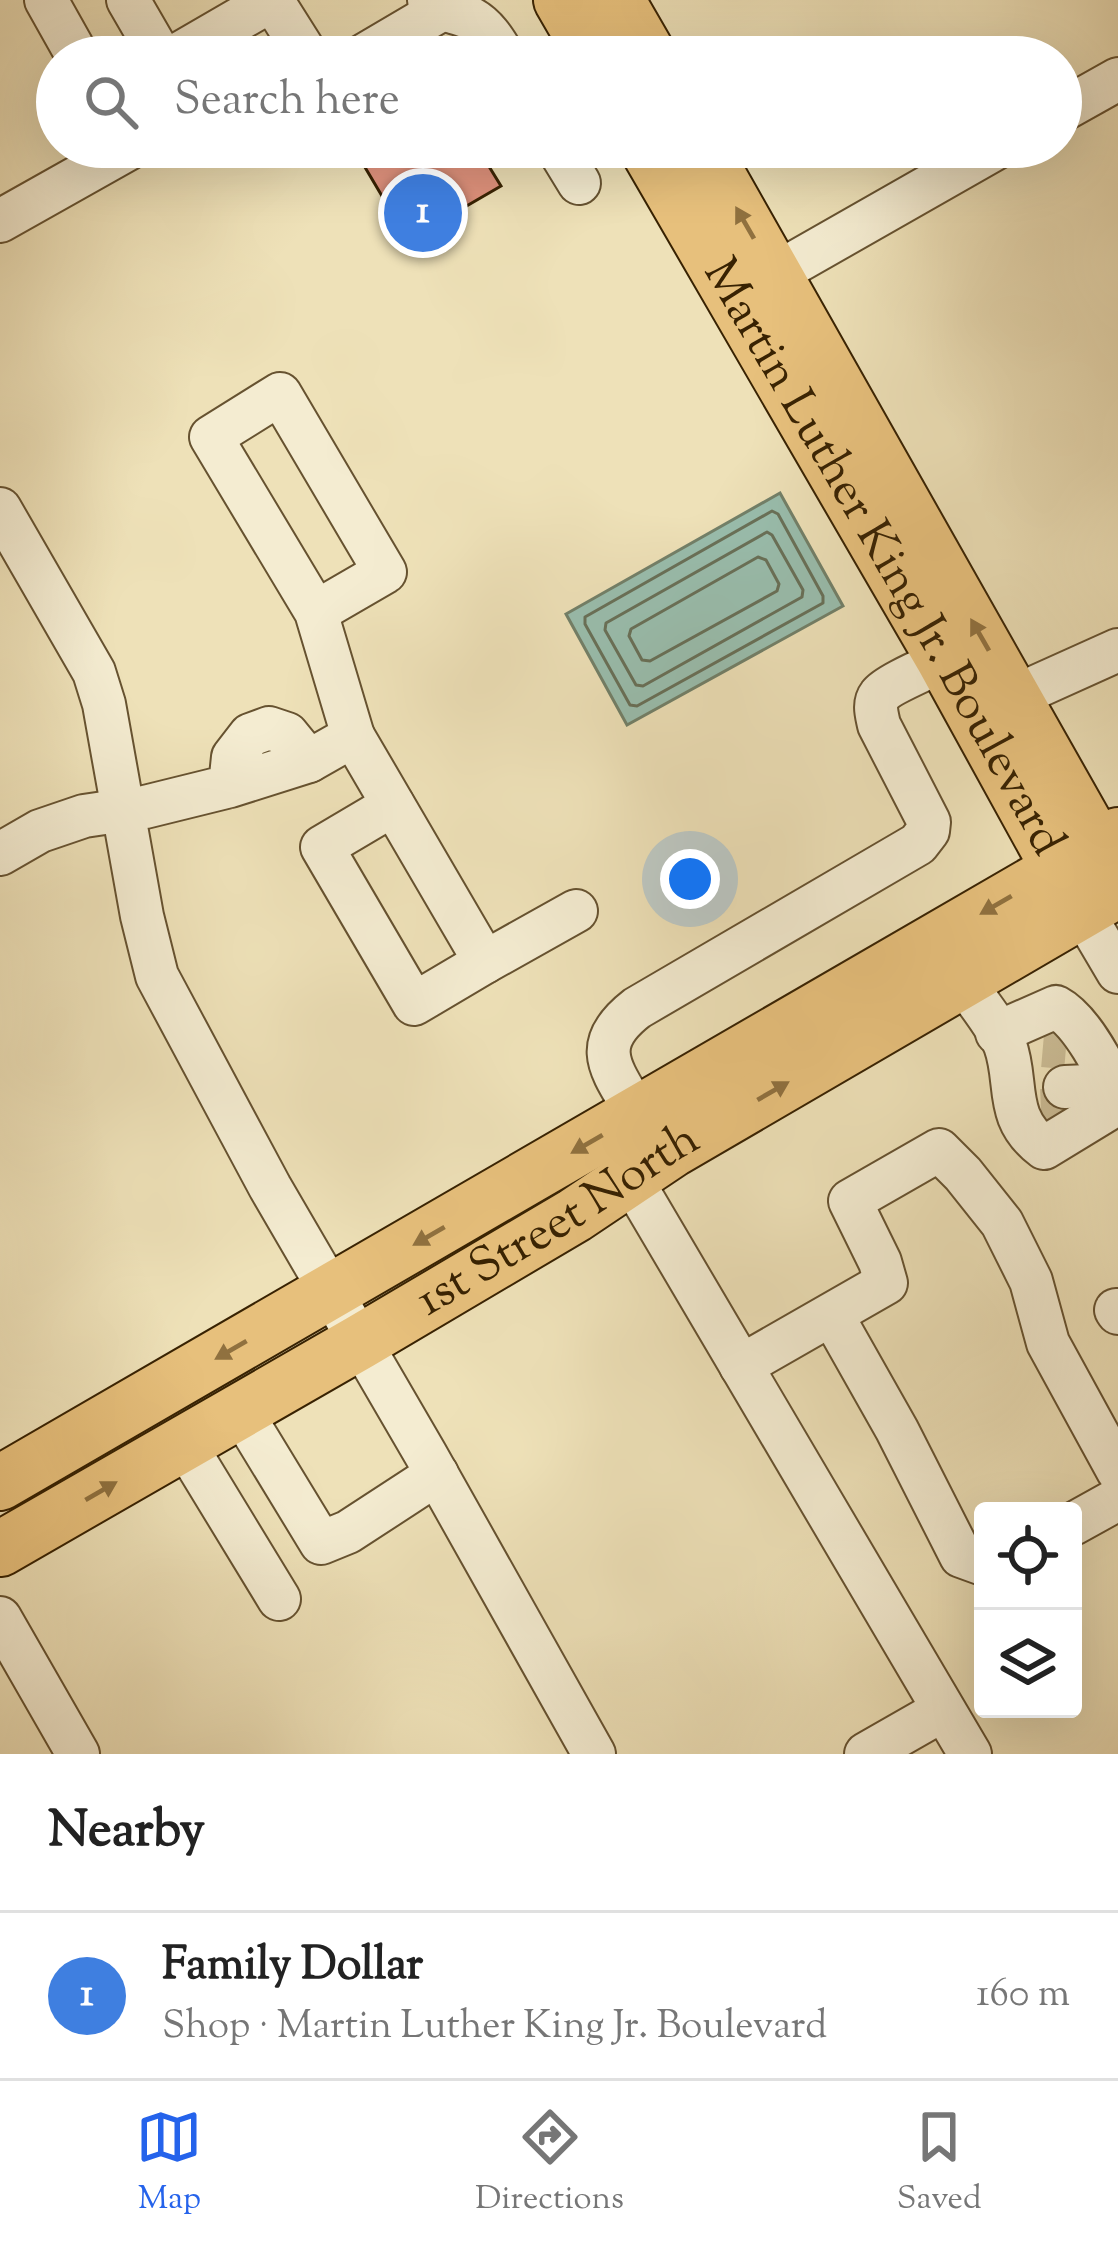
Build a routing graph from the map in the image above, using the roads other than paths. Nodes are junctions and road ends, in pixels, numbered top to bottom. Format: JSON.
{"nodes":[{"id":1,"x":46,"y":0,"type":"edge"},
{"id":2,"x":128,"y":0,"type":"edge"},
{"id":3,"x":272,"y":0,"type":"edge"},
{"id":4,"x":561,"y":0,"type":"edge"},
{"id":5,"x":617,"y":0,"type":"edge"},
{"id":6,"x":435,"y":5,"type":"edge"},
{"id":7,"x":66,"y":36,"type":"edge"},
{"id":8,"x":149,"y":36,"type":"edge"},
{"id":9,"x":210,"y":36,"type":"edge"},
{"id":10,"x":295,"y":36,"type":"edge"},
{"id":11,"x":391,"y":36,"type":"edge"},
{"id":12,"x":490,"y":36,"type":"edge"},
{"id":13,"x":582,"y":36,"type":"edge"},
{"id":14,"x":638,"y":36,"type":"edge"},
{"id":15,"x":1118,"y":79,"type":"edge"},
{"id":16,"x":1082,"y":99,"type":"edge"},
{"id":17,"x":91,"y":168,"type":"edge"},
{"id":18,"x":658,"y":168,"type":"edge"},
{"id":19,"x":714,"y":168,"type":"edge"},
{"id":20,"x":961,"y":168,"type":"edge"},
{"id":21,"x":0,"y":221,"type":"edge"},
{"id":22,"x":775,"y":274,"type":"junction"},
{"id":23,"x":0,"y":509,"type":"edge"},
{"id":24,"x":316,"y":612,"type":"junction"},
{"id":25,"x":1118,"y":650,"type":"edge"},
{"id":26,"x":944,"y":660,"type":"junction"},
{"id":27,"x":1016,"y":699,"type":"junction"},
{"id":28,"x":353,"y":736,"type":"junction"},
{"id":29,"x":393,"y":806,"type":"junction"},
{"id":30,"x":123,"y":810,"type":"junction"},
{"id":31,"x":0,"y":854,"type":"edge"},
{"id":32,"x":1099,"y":872,"type":"edge"},
{"id":33,"x":576,"y":910,"type":"dead end"},
{"id":34,"x":485,"y":962,"type":"junction"},
{"id":35,"x":1118,"y":972,"type":"edge"},
{"id":36,"x":963,"y":981,"type":"junction"},
{"id":37,"x":1043,"y":1061,"type":"junction"},
{"id":38,"x":1117,"y":1097,"type":"edge"},
{"id":39,"x":638,"y":1115,"type":"junction"},
{"id":40,"x":631,"y":1179,"type":"junction"},
{"id":41,"x":332,"y":1292,"type":"junction"},
{"id":42,"x":832,"y":1315,"type":"junction"},
{"id":43,"x":360,"y":1342,"type":"junction"},
{"id":44,"x":741,"y":1366,"type":"junction"},
{"id":45,"x":240,"y":1410,"type":"junction"},
{"id":46,"x":184,"y":1443,"type":"junction"},
{"id":47,"x":1118,"y":1472,"type":"edge"},
{"id":48,"x":436,"y":1474,"type":"junction"},
{"id":49,"x":0,"y":1483,"type":"edge"},
{"id":50,"x":1118,"y":1499,"type":"edge"},
{"id":51,"x":1082,"y":1520,"type":"edge"},
{"id":52,"x":0,"y":1549,"type":"edge"},
{"id":53,"x":974,"y":1561,"type":"edge"},
{"id":54,"x":279,"y":1599,"type":"dead end"},
{"id":55,"x":0,"y":1618,"type":"edge"},
{"id":56,"x":943,"y":1710,"type":"junction"},
{"id":57,"x":79,"y":1754,"type":"edge"},
{"id":58,"x":594,"y":1754,"type":"edge"},
{"id":59,"x":866,"y":1754,"type":"edge"},
{"id":60,"x":970,"y":1754,"type":"edge"}],
"edges":[{"from":1,"to":7,"type":"street"},
{"from":2,"to":8,"type":"street"},
{"from":3,"to":9,"type":"street"},
{"from":3,"to":10,"type":"street"},
{"from":4,"to":13,"type":"main road"},
{"from":5,"to":14,"type":"main road"},
{"from":6,"to":11,"type":"street"},
{"from":6,"to":12,"type":"street"},
{"from":15,"to":16,"type":"street"},
{"from":17,"to":21,"type":"street"},
{"from":18,"to":26,"type":"main road","name":"Martin Luther King Jr. Boulevard"},
{"from":22,"to":19,"type":"main road","name":"Martin Luther King Jr. Boulevard","one_way":true},
{"from":20,"to":22,"type":"street"},
{"from":27,"to":22,"type":"main road","name":"Martin Luther King Jr. Boulevard","one_way":true},
{"from":23,"to":30,"type":"street"},
{"from":24,"to":24,"type":"street"},
{"from":24,"to":28,"type":"street"},
{"from":25,"to":27,"type":"street"},
{"from":26,"to":32,"type":"main road","name":"Martin Luther King Jr. Boulevard"},
{"from":26,"to":39,"type":"street"},
{"from":27,"to":32,"type":"main road","name":"Martin Luther King Jr. Boulevard"},
{"from":28,"to":29,"type":"street"},
{"from":28,"to":30,"type":"street"},
{"from":29,"to":34,"type":"street"},
{"from":29,"to":34,"type":"street"},
{"from":30,"to":31,"type":"street"},
{"from":30,"to":41,"type":"street"},
{"from":32,"to":35,"type":"street","name":"Martin Luther King Jr. Boulevard"},
{"from":32,"to":36,"type":"main road","name":"1st Street North"},
{"from":32,"to":39,"type":"main road","name":"1st Street North","one_way":true},
{"from":33,"to":34,"type":"street"},
{"from":36,"to":37,"type":"street"},
{"from":40,"to":36,"type":"main road","name":"1st Street North","one_way":true},
{"from":37,"to":38,"type":"street"},
{"from":37,"to":38,"type":"street"},
{"from":39,"to":41,"type":"main road","name":"1st Street North","one_way":true},
{"from":40,"to":43,"type":"main road","name":"1st Street North"},
{"from":40,"to":44,"type":"street"},
{"from":41,"to":43,"type":"street"},
{"from":41,"to":49,"type":"main road","name":"1st Street North","one_way":true},
{"from":42,"to":44,"type":"street"},
{"from":42,"to":47,"type":"street"},
{"from":42,"to":53,"type":"street"},
{"from":43,"to":45,"type":"main road","name":"1st Street North"},
{"from":43,"to":48,"type":"street"},
{"from":44,"to":56,"type":"street"},
{"from":45,"to":46,"type":"main road","name":"1st Street North"},
{"from":45,"to":48,"type":"street"},
{"from":52,"to":46,"type":"main road","name":"1st Street North","one_way":true},
{"from":46,"to":54,"type":"street"},
{"from":48,"to":58,"type":"street"},
{"from":50,"to":51,"type":"street"},
{"from":55,"to":57,"type":"street"},
{"from":56,"to":59,"type":"street"},
{"from":56,"to":60,"type":"street"}]}
